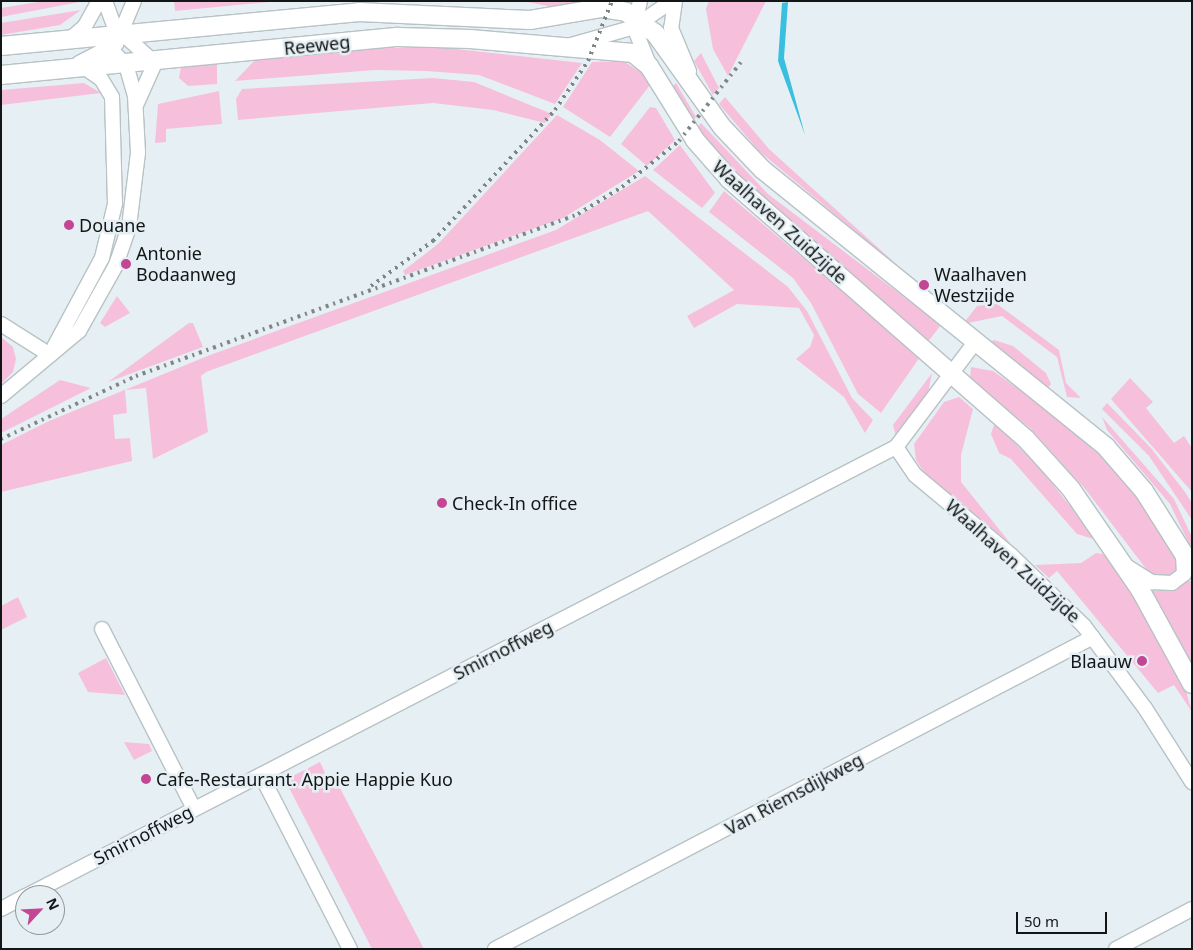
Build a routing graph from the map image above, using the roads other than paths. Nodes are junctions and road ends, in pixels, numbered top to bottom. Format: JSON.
{"nodes":[{"id":1,"x":99,"y":1,"type":"edge"},
{"id":2,"x":105,"y":1,"type":"edge"},
{"id":3,"x":612,"y":1,"type":"edge"},
{"id":4,"x":671,"y":5,"type":"edge"},
{"id":5,"x":132,"y":8,"type":"edge"},
{"id":6,"x":589,"y":11,"type":"junction"},
{"id":7,"x":640,"y":19,"type":"edge"},
{"id":8,"x":144,"y":32,"type":"junction"},
{"id":9,"x":68,"y":40,"type":"junction"},
{"id":10,"x":111,"y":40,"type":"junction"},
{"id":11,"x":1,"y":46,"type":"edge"},
{"id":12,"x":568,"y":46,"type":"junction"},
{"id":13,"x":637,"y":55,"type":"joint"},
{"id":14,"x":155,"y":63,"type":"junction"},
{"id":15,"x":126,"y":65,"type":"junction"},
{"id":16,"x":76,"y":68,"type":"junction"},
{"id":17,"x":653,"y":72,"type":"junction"},
{"id":18,"x":1,"y":75,"type":"edge"},
{"id":19,"x":136,"y":105,"type":"junction"},
{"id":20,"x":722,"y":127,"type":"junction"},
{"id":21,"x":1,"y":324,"type":"edge"},
{"id":22,"x":976,"y":341,"type":"junction"},
{"id":23,"x":50,"y":354,"type":"junction"},
{"id":24,"x":952,"y":374,"type":"junction"},
{"id":25,"x":1,"y":396,"type":"edge"},
{"id":26,"x":896,"y":447,"type":"junction"},
{"id":27,"x":1181,"y":546,"type":"junction"},
{"id":28,"x":1126,"y":566,"type":"junction"},
{"id":29,"x":1192,"y":567,"type":"edge"},
{"id":30,"x":102,"y":629,"type":"dead end"},
{"id":31,"x":1093,"y":637,"type":"junction"},
{"id":32,"x":1192,"y":684,"type":"edge"},
{"id":33,"x":261,"y":775,"type":"junction"},
{"id":34,"x":1192,"y":782,"type":"edge"},
{"id":35,"x":194,"y":809,"type":"junction"},
{"id":36,"x":47,"y":885,"type":"edge"},
{"id":37,"x":15,"y":902,"type":"edge"},
{"id":38,"x":1,"y":909,"type":"edge"},
{"id":39,"x":1192,"y":909,"type":"edge"},
{"id":40,"x":350,"y":949,"type":"edge"},
{"id":41,"x":495,"y":949,"type":"edge"},
{"id":42,"x":1116,"y":949,"type":"edge"}],
"edges":[{"from":1,"to":9,"type":"street"},
{"from":2,"to":10,"type":"street"},
{"from":3,"to":6,"type":"street","name":"Reeweg"},
{"from":4,"to":7,"type":"street","name":"Reeweg"},
{"from":4,"to":20,"type":"street","name":"Waalhaven Zuidzijde"},
{"from":5,"to":8,"type":"street"},
{"from":5,"to":10,"type":"street"},
{"from":6,"to":7,"type":"main road","name":"Reeweg"},
{"from":6,"to":8,"type":"main road","name":"Reeweg"},
{"from":7,"to":12,"type":"street","name":"Reeweg"},
{"from":7,"to":17,"type":"street","name":"Waalhaven Zuidzijde"},
{"from":7,"to":20,"type":"main road","name":"Waalhaven Zuidzijde"},
{"from":8,"to":10,"type":"main road","name":"Reeweg"},
{"from":9,"to":10,"type":"main road","name":"Reeweg"},
{"from":9,"to":11,"type":"main road","name":"Reeweg"},
{"from":10,"to":14,"type":"street"},
{"from":10,"to":15,"type":"street"},
{"from":10,"to":16,"type":"street","name":"Reeweg"},
{"from":12,"to":13,"type":"main road","name":"Reeweg"},
{"from":12,"to":14,"type":"main road","name":"Reeweg"},
{"from":13,"to":17,"type":"main road","name":"Waalhaven Zuidzijde"},
{"from":14,"to":15,"type":"main road","name":"Reeweg"},
{"from":14,"to":19,"type":"street"},
{"from":15,"to":16,"type":"main road","name":"Reeweg"},
{"from":15,"to":19,"type":"street"},
{"from":16,"to":18,"type":"main road","name":"Reeweg"},
{"from":16,"to":23,"type":"street"},
{"from":17,"to":24,"type":"main road","name":"Waalhaven Zuidzijde"},
{"from":19,"to":23,"type":"street"},
{"from":20,"to":22,"type":"main road","name":"Waalhaven Zuidzijde"},
{"from":21,"to":23,"type":"street"},
{"from":22,"to":24,"type":"street"},
{"from":22,"to":27,"type":"main road","name":"Waalhaven Zuidzijde"},
{"from":23,"to":25,"type":"street"},
{"from":24,"to":26,"type":"street","name":"Smirnoffweg"},
{"from":24,"to":28,"type":"main road","name":"Waalhaven Zuidzijde"},
{"from":26,"to":31,"type":"street","name":"Waalhaven Zuidzijde"},
{"from":26,"to":33,"type":"street","name":"Smirnoffweg"},
{"from":27,"to":28,"type":"street","name":"Waalhaven Zuidzijde"},
{"from":27,"to":29,"type":"main road","name":"Waalhaven Zuidzijde"},
{"from":28,"to":32,"type":"main road","name":"Waalhaven Zuidzijde"},
{"from":30,"to":35,"type":"street"},
{"from":31,"to":34,"type":"street","name":"Waalhaven Zuidzijde"},
{"from":31,"to":41,"type":"street","name":"Van Riemsdijkweg"},
{"from":33,"to":35,"type":"street","name":"Smirnoffweg"},
{"from":33,"to":40,"type":"street"},
{"from":35,"to":36,"type":"street","name":"Smirnoffweg"},
{"from":37,"to":38,"type":"street","name":"Smirnoffweg"},
{"from":39,"to":42,"type":"street"}]}
